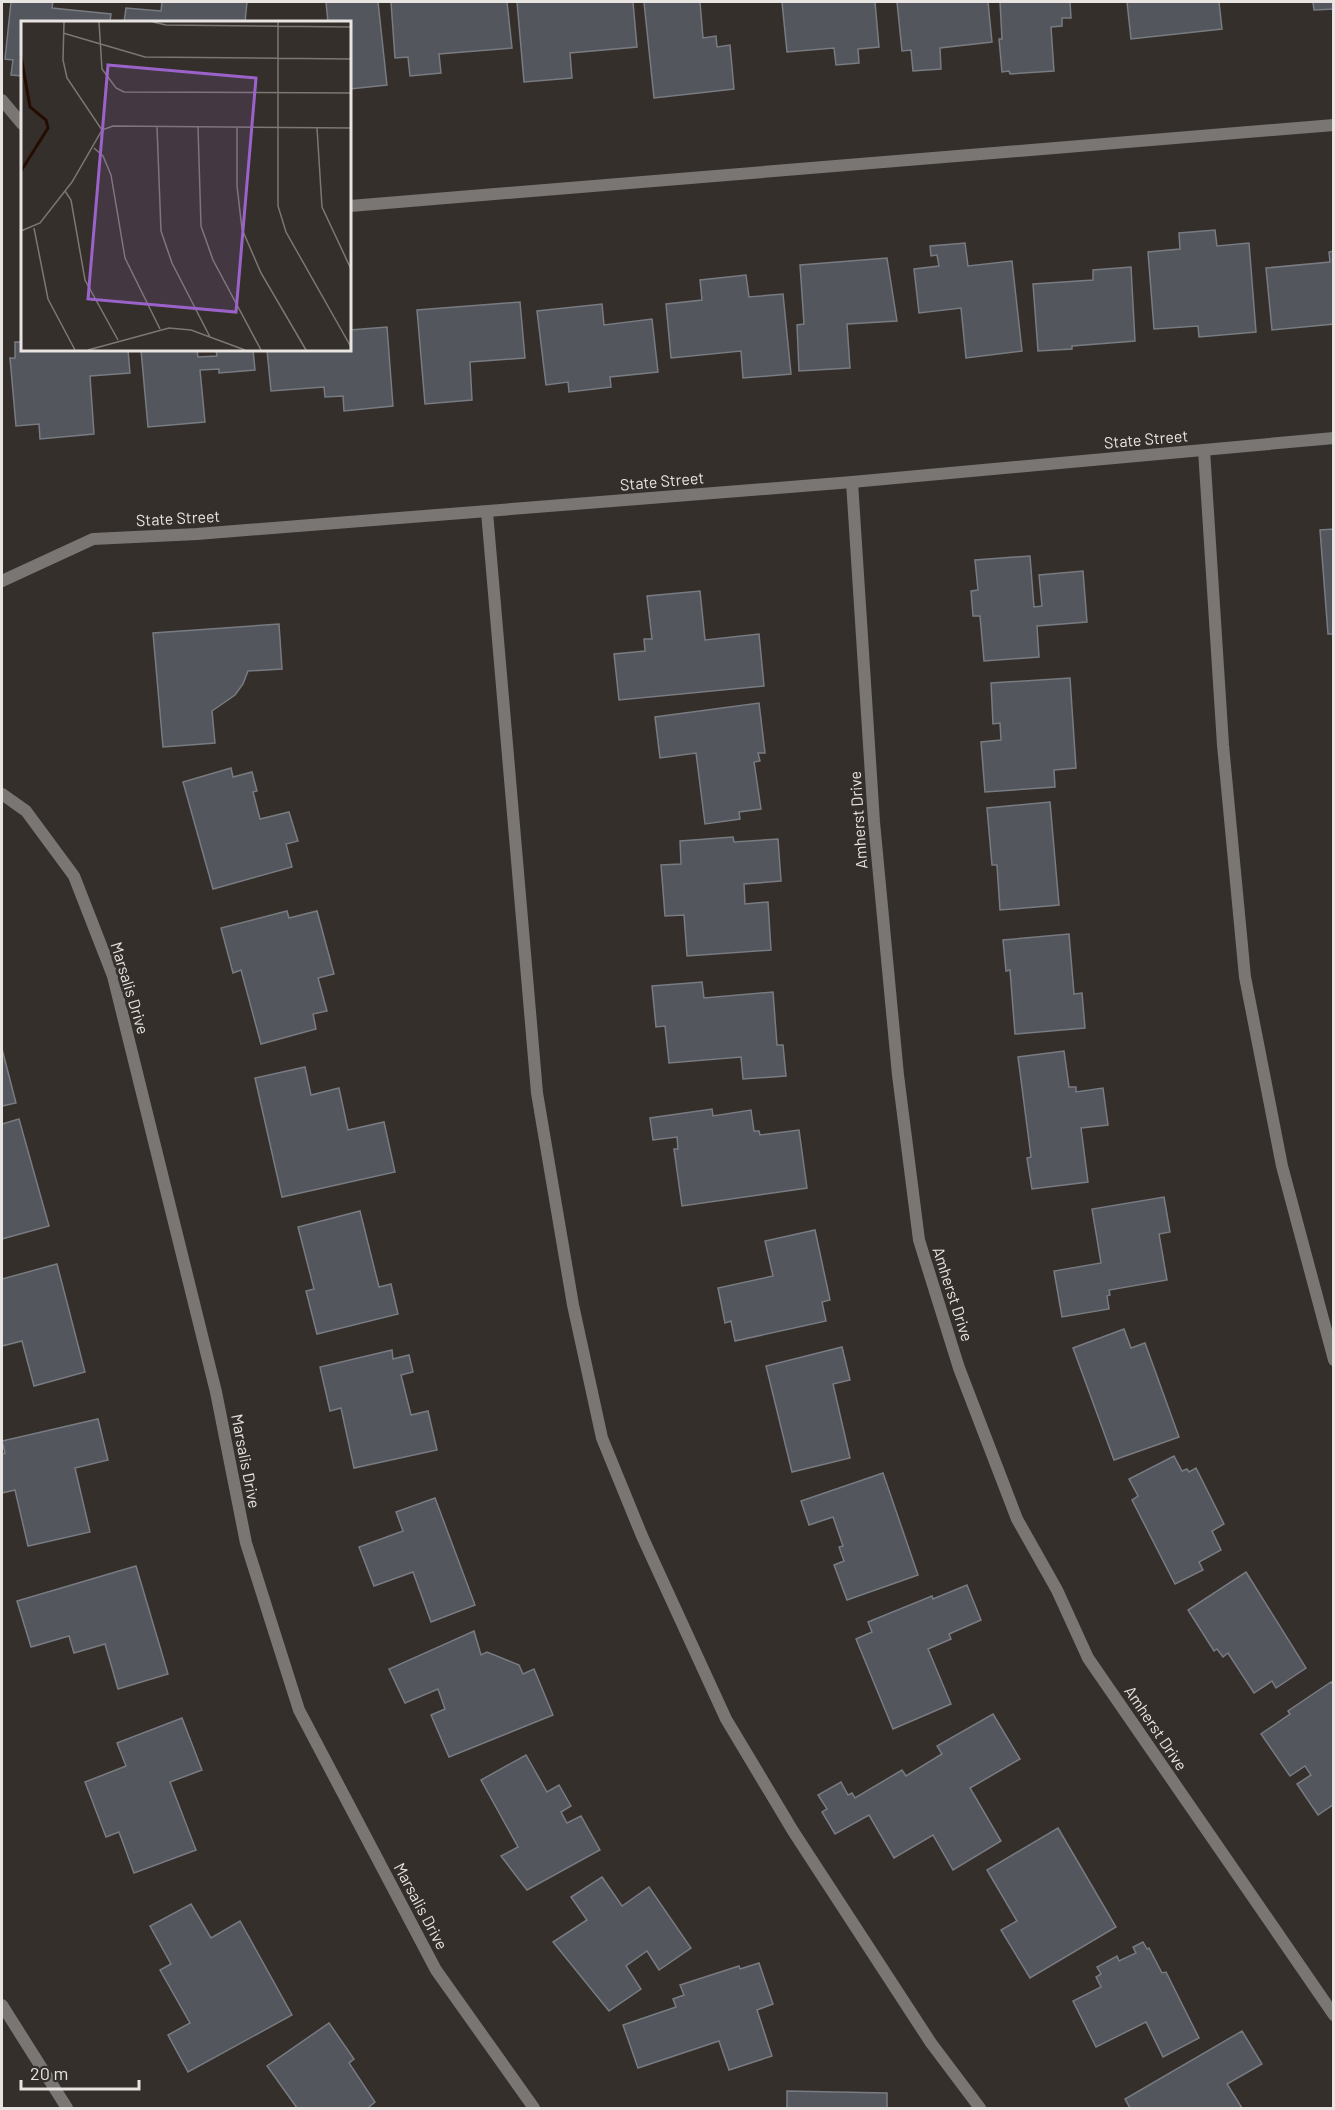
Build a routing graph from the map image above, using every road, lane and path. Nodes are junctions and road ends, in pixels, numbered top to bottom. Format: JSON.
{"nodes":[{"id":1,"x":2,"y":99,"type":"edge"},
{"id":2,"x":21,"y":123,"type":"edge"},
{"id":3,"x":1334,"y":125,"type":"edge"},
{"id":4,"x":351,"y":206,"type":"edge"},
{"id":5,"x":1334,"y":438,"type":"edge"},
{"id":6,"x":1204,"y":450,"type":"junction"},
{"id":7,"x":852,"y":482,"type":"junction"},
{"id":8,"x":487,"y":512,"type":"junction"},
{"id":9,"x":2,"y":581,"type":"edge"},
{"id":10,"x":2,"y":794,"type":"edge"},
{"id":11,"x":1334,"y":1360,"type":"edge"},
{"id":12,"x":2,"y":2005,"type":"edge"},
{"id":13,"x":1334,"y":2014,"type":"edge"},
{"id":14,"x":67,"y":2109,"type":"edge"},
{"id":15,"x":534,"y":2109,"type":"edge"},
{"id":16,"x":980,"y":2109,"type":"edge"}],
"edges":[{"from":1,"to":2,"type":"street"},
{"from":3,"to":4,"type":"street"},
{"from":5,"to":6,"type":"street","name":"State Street"},
{"from":6,"to":7,"type":"street","name":"State Street"},
{"from":6,"to":11,"type":"street"},
{"from":7,"to":8,"type":"street","name":"State Street"},
{"from":7,"to":13,"type":"street","name":"Amherst Drive"},
{"from":8,"to":9,"type":"street","name":"State Street"},
{"from":8,"to":16,"type":"street"},
{"from":10,"to":15,"type":"street","name":"Marsalis Drive"},
{"from":12,"to":14,"type":"street"}]}
